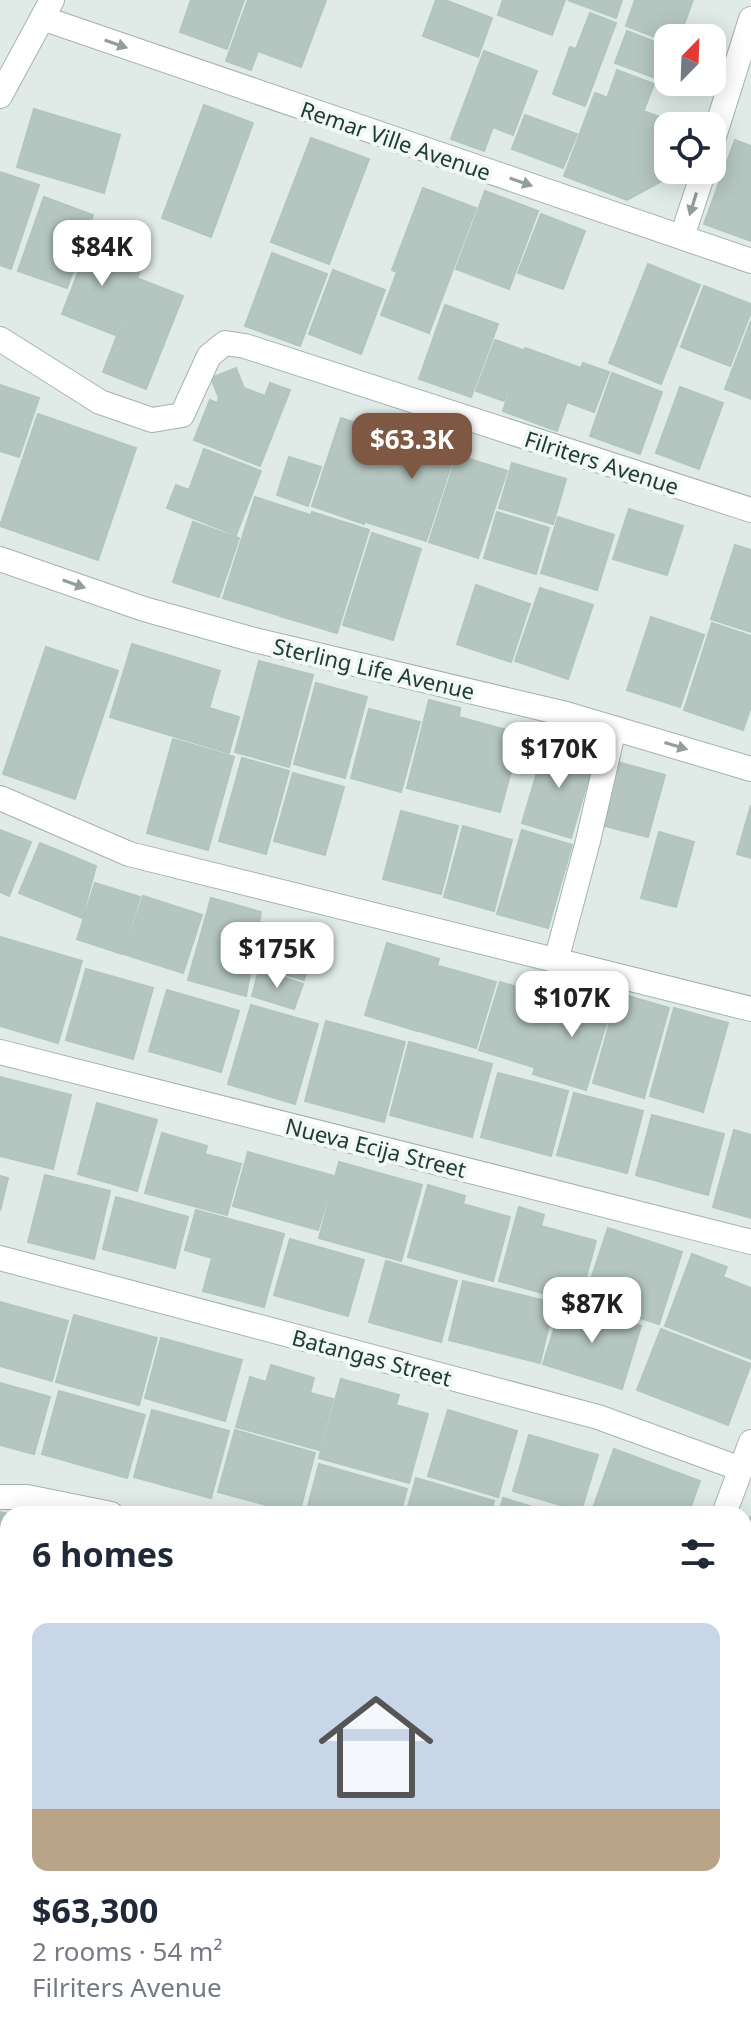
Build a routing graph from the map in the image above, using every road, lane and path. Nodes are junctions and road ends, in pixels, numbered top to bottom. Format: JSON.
{"nodes":[{"id":1,"x":47,"y":9,"type":"edge"},
{"id":2,"x":751,"y":19,"type":"edge"},
{"id":3,"x":0,"y":96,"type":"edge"},
{"id":4,"x":722,"y":112,"type":"edge"},
{"id":5,"x":699,"y":184,"type":"edge"},
{"id":6,"x":682,"y":237,"type":"junction"},
{"id":7,"x":751,"y":261,"type":"edge"},
{"id":8,"x":0,"y":339,"type":"edge"},
{"id":9,"x":751,"y":510,"type":"edge"},
{"id":10,"x":0,"y":559,"type":"edge"},
{"id":11,"x":614,"y":728,"type":"junction"},
{"id":12,"x":751,"y":769,"type":"edge"},
{"id":13,"x":0,"y":798,"type":"edge"},
{"id":14,"x":556,"y":961,"type":"junction"},
{"id":15,"x":751,"y":1009,"type":"edge"},
{"id":16,"x":0,"y":1052,"type":"edge"},
{"id":17,"x":751,"y":1242,"type":"edge"},
{"id":18,"x":0,"y":1258,"type":"edge"},
{"id":19,"x":751,"y":1442,"type":"edge"},
{"id":20,"x":741,"y":1469,"type":"junction"},
{"id":21,"x":0,"y":1497,"type":"edge"},
{"id":22,"x":71,"y":1506,"type":"edge"},
{"id":23,"x":727,"y":1506,"type":"edge"}],
"edges":[{"from":1,"to":3,"type":"street"},
{"from":1,"to":6,"type":"street","name":"Remar Ville Avenue","one_way":true},
{"from":2,"to":4,"type":"street"},
{"from":5,"to":6,"type":"street","one_way":true},
{"from":6,"to":7,"type":"street","name":"Remar Ville Avenue"},
{"from":8,"to":9,"type":"street","name":"Filriters Avenue"},
{"from":10,"to":11,"type":"street","name":"Sterling Life Avenue","one_way":true},
{"from":11,"to":12,"type":"street","name":"Sterling Life Avenue","one_way":true},
{"from":11,"to":14,"type":"street"},
{"from":13,"to":14,"type":"street"},
{"from":14,"to":15,"type":"street"},
{"from":16,"to":17,"type":"street","name":"Nueva Ecija Street"},
{"from":18,"to":20,"type":"street","name":"Batangas Street"},
{"from":19,"to":20,"type":"street"},
{"from":20,"to":23,"type":"street"},
{"from":21,"to":22,"type":"street"}]}
